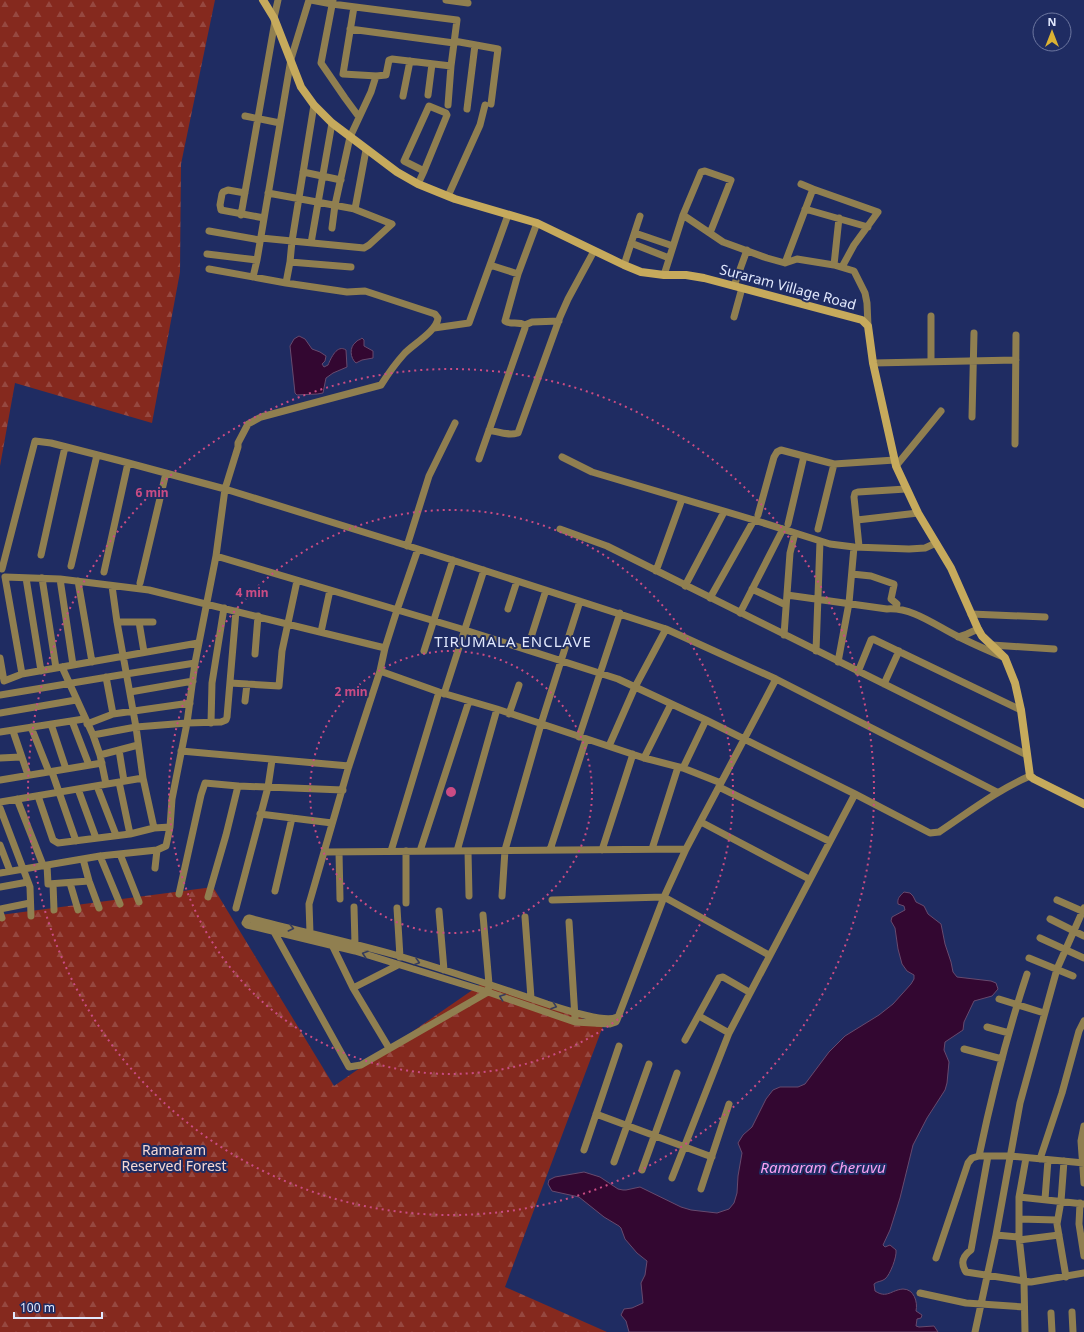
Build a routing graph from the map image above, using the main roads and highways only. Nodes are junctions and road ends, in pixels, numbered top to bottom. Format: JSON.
{"nodes":[{"id":1,"x":263,"y":0,"type":"edge"},
{"id":2,"x":1084,"y":804,"type":"edge"}],
"edges":[{"from":1,"to":2,"type":"main road","name":"Suraram Village Road"}]}
